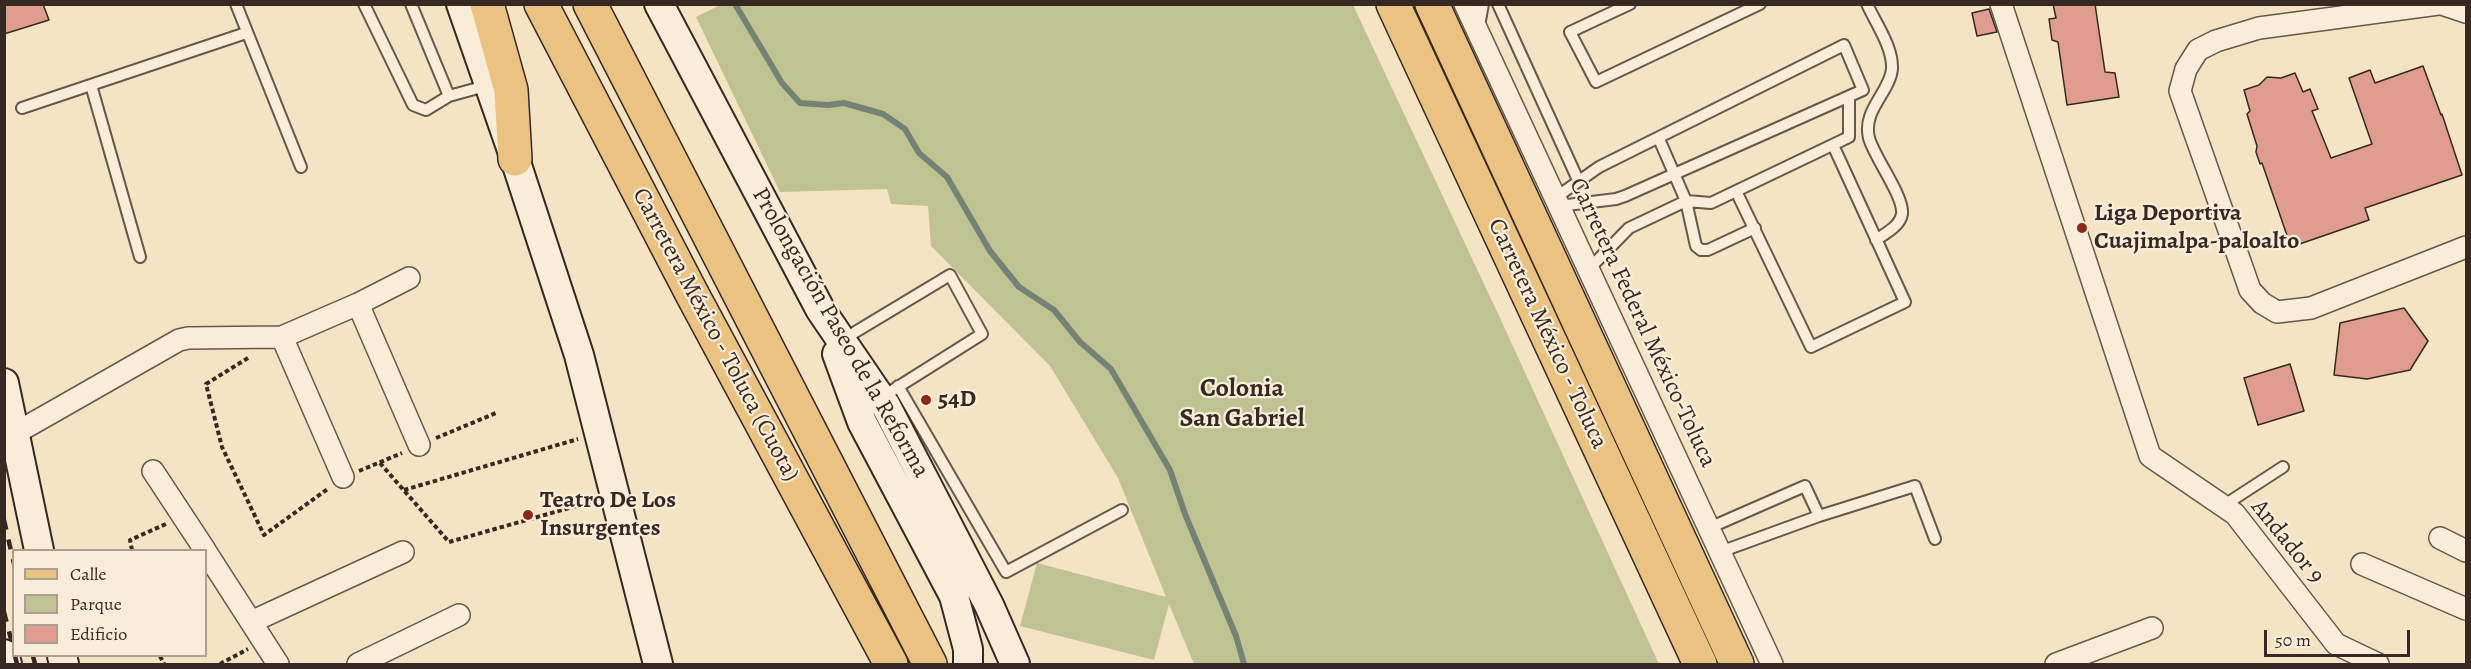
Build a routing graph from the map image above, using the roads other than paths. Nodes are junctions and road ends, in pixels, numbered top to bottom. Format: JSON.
{"nodes":[{"id":1,"x":236,"y":4,"type":"edge"},
{"id":2,"x":364,"y":4,"type":"edge"},
{"id":3,"x":411,"y":4,"type":"edge"},
{"id":4,"x":461,"y":4,"type":"edge"},
{"id":5,"x":487,"y":4,"type":"edge"},
{"id":6,"x":542,"y":4,"type":"edge"},
{"id":7,"x":590,"y":4,"type":"edge"},
{"id":8,"x":658,"y":4,"type":"edge"},
{"id":9,"x":1393,"y":4,"type":"edge"},
{"id":10,"x":1432,"y":4,"type":"edge"},
{"id":11,"x":1465,"y":4,"type":"edge"},
{"id":12,"x":1483,"y":4,"type":"edge"},
{"id":13,"x":1498,"y":4,"type":"edge"},
{"id":14,"x":1630,"y":4,"type":"edge"},
{"id":15,"x":1760,"y":4,"type":"edge"},
{"id":16,"x":1867,"y":4,"type":"edge"},
{"id":17,"x":2001,"y":4,"type":"edge"},
{"id":18,"x":2440,"y":4,"type":"edge"},
{"id":19,"x":2466,"y":12,"type":"edge"},
{"id":20,"x":1478,"y":32,"type":"junction"},
{"id":21,"x":246,"y":33,"type":"junction"},
{"id":22,"x":91,"y":85,"type":"junction"},
{"id":23,"x":489,"y":85,"type":"junction"},
{"id":24,"x":449,"y":96,"type":"junction"},
{"id":25,"x":1849,"y":98,"type":"junction"},
{"id":26,"x":22,"y":108,"type":"dead end"},
{"id":27,"x":1659,"y":139,"type":"junction"},
{"id":28,"x":1833,"y":145,"type":"junction"},
{"id":29,"x":515,"y":159,"type":"junction"},
{"id":30,"x":300,"y":167,"type":"dead end"},
{"id":31,"x":1675,"y":173,"type":"junction"},
{"id":32,"x":1578,"y":180,"type":"junction"},
{"id":33,"x":1736,"y":191,"type":"junction"},
{"id":34,"x":1686,"y":201,"type":"junction"},
{"id":35,"x":1557,"y":202,"type":"junction"},
{"id":36,"x":1755,"y":228,"type":"junction"},
{"id":37,"x":1876,"y":240,"type":"junction"},
{"id":38,"x":2466,"y":248,"type":"edge"},
{"id":39,"x":140,"y":257,"type":"dead end"},
{"id":40,"x":1588,"y":268,"type":"junction"},
{"id":41,"x":409,"y":278,"type":"dead end"},
{"id":42,"x":358,"y":304,"type":"junction"},
{"id":43,"x":282,"y":337,"type":"junction"},
{"id":44,"x":838,"y":343,"type":"junction"},
{"id":45,"x":4,"y":383,"type":"edge"},
{"id":46,"x":875,"y":401,"type":"junction"},
{"id":47,"x":14,"y":434,"type":"junction"},
{"id":48,"x":419,"y":445,"type":"road end"},
{"id":49,"x":2283,"y":466,"type":"dead end"},
{"id":50,"x":153,"y":471,"type":"dead end"},
{"id":51,"x":343,"y":477,"type":"road end"},
{"id":52,"x":940,"y":483,"type":"junction"},
{"id":53,"x":2223,"y":506,"type":"junction"},
{"id":54,"x":1122,"y":510,"type":"dead end"},
{"id":55,"x":1819,"y":516,"type":"junction"},
{"id":56,"x":1709,"y":528,"type":"junction"},
{"id":57,"x":2440,"y":538,"type":"dead end"},
{"id":58,"x":1935,"y":539,"type":"dead end"},
{"id":59,"x":39,"y":549,"type":"edge"},
{"id":60,"x":204,"y":549,"type":"edge"},
{"id":61,"x":2466,"y":551,"type":"edge"},
{"id":62,"x":403,"y":552,"type":"dead end"},
{"id":63,"x":1720,"y":552,"type":"junction"},
{"id":64,"x":207,"y":554,"type":"edge"},
{"id":65,"x":2362,"y":564,"type":"dead end"},
{"id":66,"x":2466,"y":609,"type":"edge"},
{"id":67,"x":459,"y":615,"type":"dead end"},
{"id":68,"x":251,"y":622,"type":"junction"},
{"id":69,"x":2152,"y":628,"type":"dead end"},
{"id":70,"x":4,"y":654,"type":"edge"},
{"id":71,"x":6,"y":664,"type":"edge"},
{"id":72,"x":278,"y":664,"type":"edge"},
{"id":73,"x":358,"y":664,"type":"edge"},
{"id":74,"x":658,"y":664,"type":"edge"},
{"id":75,"x":891,"y":664,"type":"edge"},
{"id":76,"x":930,"y":664,"type":"edge"},
{"id":77,"x":968,"y":664,"type":"edge"},
{"id":78,"x":1015,"y":664,"type":"edge"},
{"id":79,"x":1700,"y":664,"type":"edge"},
{"id":80,"x":1737,"y":664,"type":"edge"},
{"id":81,"x":1772,"y":664,"type":"edge"},
{"id":82,"x":2056,"y":664,"type":"edge"},
{"id":83,"x":2378,"y":664,"type":"edge"}],
"edges":[{"from":1,"to":21,"type":"lane"},
{"from":2,"to":24,"type":"lane"},
{"from":3,"to":24,"type":"lane"},
{"from":4,"to":23,"type":"main road"},
{"from":5,"to":29,"type":"main road"},
{"from":6,"to":75,"type":"main road","name":"Carretera México - Toluca (Cuota)"},
{"from":7,"to":76,"type":"main road","name":"Carretera México - Toluca (Cuota)"},
{"from":8,"to":44,"type":"main road","name":"Prolongación Paseo de la Reforma"},
{"from":9,"to":79,"type":"main road","name":"Carretera México - Toluca"},
{"from":10,"to":80,"type":"main road","name":"Carretera México - Toluca"},
{"from":11,"to":20,"type":"street","name":"Carretera Federal México-Toluca"},
{"from":12,"to":20,"type":"lane"},
{"from":13,"to":32,"type":"lane"},
{"from":14,"to":15,"type":"lane"},
{"from":16,"to":37,"type":"lane"},
{"from":17,"to":53,"type":"street","name":"Andador 9"},
{"from":18,"to":19,"type":"street"},
{"from":18,"to":38,"type":"street"},
{"from":20,"to":35,"type":"street","name":"Carretera Federal México-Toluca"},
{"from":21,"to":22,"type":"lane"},
{"from":21,"to":30,"type":"lane"},
{"from":22,"to":26,"type":"lane"},
{"from":22,"to":39,"type":"lane"},
{"from":23,"to":24,"type":"lane"},
{"from":23,"to":29,"type":"main road"},
{"from":25,"to":27,"type":"lane"},
{"from":25,"to":28,"type":"lane"},
{"from":25,"to":31,"type":"lane"},
{"from":27,"to":31,"type":"lane"},
{"from":27,"to":32,"type":"lane"},
{"from":28,"to":33,"type":"lane"},
{"from":28,"to":37,"type":"lane"},
{"from":29,"to":74,"type":"main road"},
{"from":31,"to":34,"type":"lane"},
{"from":31,"to":35,"type":"lane"},
{"from":32,"to":35,"type":"lane"},
{"from":33,"to":34,"type":"lane"},
{"from":33,"to":36,"type":"lane"},
{"from":34,"to":36,"type":"lane"},
{"from":34,"to":40,"type":"lane"},
{"from":35,"to":40,"type":"street","name":"Carretera Federal México-Toluca"},
{"from":36,"to":37,"type":"lane"},
{"from":40,"to":56,"type":"street","name":"Carretera Federal México-Toluca"},
{"from":41,"to":42,"type":"street"},
{"from":42,"to":43,"type":"street"},
{"from":42,"to":48,"type":"street"},
{"from":43,"to":47,"type":"street"},
{"from":43,"to":51,"type":"street"},
{"from":44,"to":46,"type":"main road","name":"Prolongación Paseo de la Reforma"},
{"from":44,"to":46,"type":"lane"},
{"from":45,"to":47,"type":"main road"},
{"from":46,"to":52,"type":"main road","name":"Prolongación Paseo de la Reforma"},
{"from":46,"to":77,"type":"main road"},
{"from":47,"to":59,"type":"main road"},
{"from":49,"to":53,"type":"lane"},
{"from":50,"to":60,"type":"street"},
{"from":52,"to":54,"type":"lane"},
{"from":52,"to":78,"type":"main road","name":"Prolongación Paseo de la Reforma"},
{"from":53,"to":83,"type":"street","name":"Andador 9"},
{"from":55,"to":56,"type":"lane"},
{"from":55,"to":58,"type":"lane"},
{"from":55,"to":63,"type":"lane"},
{"from":56,"to":63,"type":"street","name":"Carretera Federal México-Toluca"},
{"from":57,"to":61,"type":"street"},
{"from":62,"to":68,"type":"street"},
{"from":63,"to":81,"type":"street","name":"Carretera Federal México-Toluca"},
{"from":64,"to":68,"type":"street"},
{"from":65,"to":66,"type":"street"},
{"from":67,"to":73,"type":"street"},
{"from":68,"to":72,"type":"street"},
{"from":69,"to":82,"type":"street"},
{"from":70,"to":71,"type":"main road"}]}
